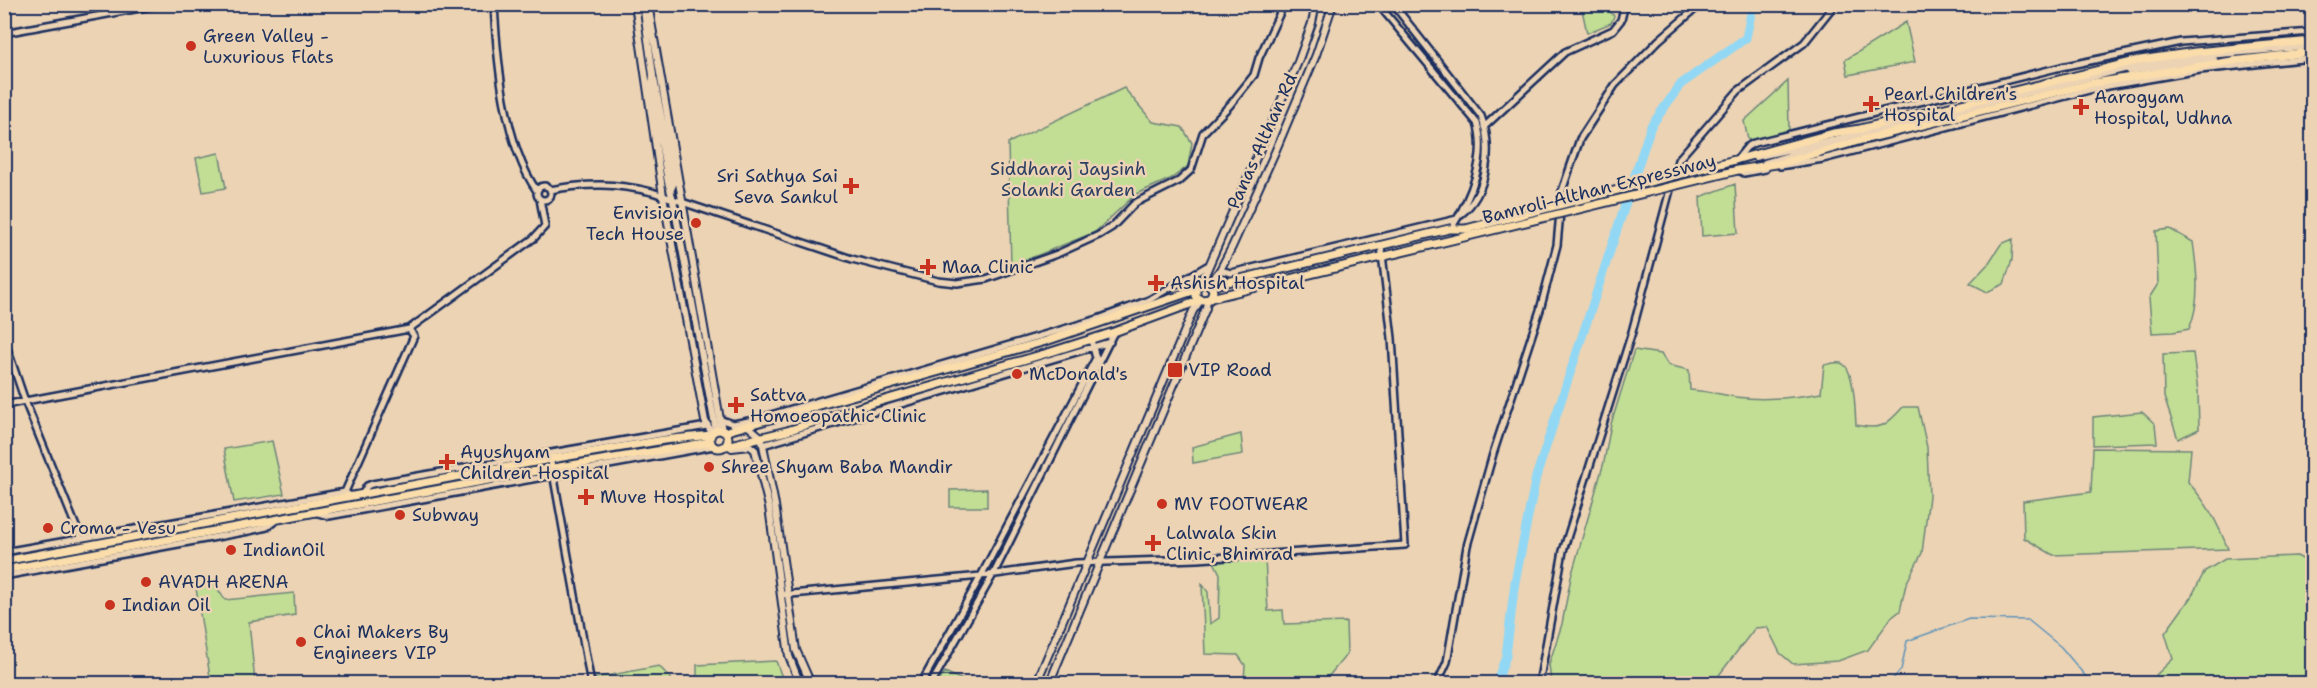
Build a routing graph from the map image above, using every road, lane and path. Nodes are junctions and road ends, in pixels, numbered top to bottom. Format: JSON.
{"nodes":[{"id":1,"x":162,"y":4,"type":"edge"},
{"id":2,"x":494,"y":4,"type":"edge"},
{"id":3,"x":635,"y":4,"type":"edge"},
{"id":4,"x":643,"y":4,"type":"edge"},
{"id":5,"x":648,"y":4,"type":"edge"},
{"id":6,"x":1284,"y":4,"type":"edge"},
{"id":7,"x":1316,"y":4,"type":"edge"},
{"id":8,"x":1333,"y":4,"type":"edge"},
{"id":9,"x":1378,"y":4,"type":"edge"},
{"id":10,"x":1393,"y":4,"type":"edge"},
{"id":11,"x":1625,"y":4,"type":"edge"},
{"id":12,"x":1701,"y":4,"type":"edge"},
{"id":13,"x":1835,"y":4,"type":"edge"},
{"id":14,"x":2313,"y":32,"type":"edge"},
{"id":15,"x":4,"y":33,"type":"edge"},
{"id":16,"x":2313,"y":40,"type":"edge"},
{"id":17,"x":2313,"y":46,"type":"edge"},
{"id":18,"x":2313,"y":52,"type":"edge"},
{"id":19,"x":2313,"y":58,"type":"edge"},
{"id":20,"x":2228,"y":61,"type":"junction"},
{"id":21,"x":1484,"y":127,"type":"junction"},
{"id":22,"x":1870,"y":132,"type":"junction"},
{"id":23,"x":1736,"y":160,"type":"junction"},
{"id":24,"x":1738,"y":170,"type":"junction"},
{"id":25,"x":550,"y":190,"type":"junction"},
{"id":26,"x":537,"y":191,"type":"junction"},
{"id":27,"x":663,"y":196,"type":"junction"},
{"id":28,"x":540,"y":199,"type":"junction"},
{"id":29,"x":674,"y":200,"type":"junction"},
{"id":30,"x":682,"y":203,"type":"junction"},
{"id":31,"x":1459,"y":217,"type":"junction"},
{"id":32,"x":1431,"y":224,"type":"junction"},
{"id":33,"x":1451,"y":229,"type":"junction"},
{"id":34,"x":1467,"y":232,"type":"junction"},
{"id":35,"x":1433,"y":233,"type":"junction"},
{"id":36,"x":1381,"y":246,"type":"junction"},
{"id":37,"x":1383,"y":258,"type":"junction"},
{"id":38,"x":1207,"y":266,"type":"junction"},
{"id":39,"x":1220,"y":270,"type":"junction"},
{"id":40,"x":1210,"y":285,"type":"junction"},
{"id":41,"x":1198,"y":287,"type":"junction"},
{"id":42,"x":1206,"y":299,"type":"junction"},
{"id":43,"x":1134,"y":309,"type":"junction"},
{"id":44,"x":409,"y":329,"type":"junction"},
{"id":45,"x":1114,"y":332,"type":"junction"},
{"id":46,"x":4,"y":339,"type":"edge"},
{"id":47,"x":1110,"y":342,"type":"junction"},
{"id":48,"x":1092,"y":344,"type":"junction"},
{"id":49,"x":875,"y":387,"type":"junction"},
{"id":50,"x":25,"y":401,"type":"junction"},
{"id":51,"x":885,"y":404,"type":"junction"},
{"id":52,"x":4,"y":405,"type":"edge"},
{"id":53,"x":719,"y":419,"type":"junction"},
{"id":54,"x":707,"y":426,"type":"junction"},
{"id":55,"x":748,"y":426,"type":"junction"},
{"id":56,"x":761,"y":437,"type":"junction"},
{"id":57,"x":718,"y":438,"type":"junction"},
{"id":58,"x":763,"y":445,"type":"junction"},
{"id":59,"x":550,"y":455,"type":"junction"},
{"id":60,"x":554,"y":472,"type":"junction"},
{"id":61,"x":345,"y":492,"type":"junction"},
{"id":62,"x":351,"y":497,"type":"junction"},
{"id":63,"x":80,"y":538,"type":"junction"},
{"id":64,"x":83,"y":546,"type":"junction"},
{"id":65,"x":4,"y":552,"type":"edge"},
{"id":66,"x":88,"y":558,"type":"junction"},
{"id":67,"x":4,"y":561,"type":"edge"},
{"id":68,"x":1086,"y":562,"type":"junction"},
{"id":69,"x":1101,"y":563,"type":"junction"},
{"id":70,"x":4,"y":570,"type":"edge"},
{"id":71,"x":994,"y":573,"type":"junction"},
{"id":72,"x":4,"y":576,"type":"edge"},
{"id":73,"x":981,"y":576,"type":"junction"},
{"id":74,"x":789,"y":594,"type":"junction"},
{"id":75,"x":781,"y":596,"type":"junction"},
{"id":76,"x":591,"y":684,"type":"edge"},
{"id":77,"x":801,"y":684,"type":"edge"},
{"id":78,"x":811,"y":684,"type":"edge"},
{"id":79,"x":921,"y":684,"type":"edge"},
{"id":80,"x":931,"y":684,"type":"edge"},
{"id":81,"x":1036,"y":684,"type":"edge"},
{"id":82,"x":1049,"y":684,"type":"edge"},
{"id":83,"x":1437,"y":684,"type":"edge"},
{"id":84,"x":1539,"y":684,"type":"edge"}],
"edges":[{"from":1,"to":15,"type":"street"},
{"from":2,"to":26,"type":"street"},
{"from":3,"to":27,"type":"main road"},
{"from":4,"to":29,"type":"main road"},
{"from":5,"to":30,"type":"main road"},
{"from":6,"to":30,"type":"street"},
{"from":7,"to":38,"type":"main road","name":"Panas Althan Rd"},
{"from":8,"to":39,"type":"main road","name":"Panas Althan Rd"},
{"from":9,"to":31,"type":"street"},
{"from":10,"to":21,"type":"street"},
{"from":11,"to":21,"type":"street"},
{"from":12,"to":83,"type":"street"},
{"from":13,"to":84,"type":"street"},
{"from":14,"to":23,"type":"street"},
{"from":16,"to":23,"type":"main road"},
{"from":17,"to":20,"type":"main road"},
{"from":18,"to":20,"type":"main road","name":"Bamroli-Althan Expressway"},
{"from":19,"to":20,"type":"street"},
{"from":20,"to":22,"type":"main road"},
{"from":20,"to":24,"type":"main road","name":"Bamroli-Althan Expressway"},
{"from":21,"to":31,"type":"street"},
{"from":22,"to":23,"type":"main road"},
{"from":22,"to":24,"type":"main road"},
{"from":23,"to":24,"type":"main road"},
{"from":23,"to":34,"type":"main road","bridge":true},
{"from":24,"to":34,"type":"main road","name":"Bamroli-Althan Expressway","bridge":true},
{"from":25,"to":26,"type":"street"},
{"from":25,"to":27,"type":"street"},
{"from":25,"to":28,"type":"street"},
{"from":26,"to":28,"type":"street"},
{"from":27,"to":29,"type":"street"},
{"from":27,"to":54,"type":"main road"},
{"from":28,"to":44,"type":"street"},
{"from":29,"to":30,"type":"street"},
{"from":29,"to":57,"type":"main road"},
{"from":30,"to":53,"type":"main road"},
{"from":31,"to":32,"type":"street"},
{"from":31,"to":33,"type":"street"},
{"from":32,"to":35,"type":"main road"},
{"from":32,"to":39,"type":"street"},
{"from":33,"to":34,"type":"main road"},
{"from":33,"to":35,"type":"main road"},
{"from":34,"to":37,"type":"main road"},
{"from":35,"to":36,"type":"main road"},
{"from":36,"to":37,"type":"street"},
{"from":36,"to":40,"type":"main road"},
{"from":37,"to":42,"type":"main road"},
{"from":37,"to":69,"type":"street"},
{"from":38,"to":41,"type":"main road","name":"Panas Althan Rd"},
{"from":38,"to":43,"type":"street"},
{"from":39,"to":40,"type":"main road","name":"Panas Althan Rd"},
{"from":40,"to":41,"type":"main road"},
{"from":40,"to":42,"type":"main road"},
{"from":41,"to":42,"type":"main road"},
{"from":41,"to":43,"type":"main road"},
{"from":42,"to":45,"type":"main road"},
{"from":42,"to":68,"type":"main road"},
{"from":42,"to":69,"type":"main road"},
{"from":43,"to":49,"type":"main road"},
{"from":44,"to":50,"type":"street"},
{"from":44,"to":61,"type":"street"},
{"from":45,"to":47,"type":"street"},
{"from":45,"to":48,"type":"main road"},
{"from":46,"to":50,"type":"street"},
{"from":47,"to":48,"type":"street"},
{"from":47,"to":71,"type":"street"},
{"from":48,"to":51,"type":"main road"},
{"from":48,"to":73,"type":"street"},
{"from":49,"to":53,"type":"street"},
{"from":49,"to":55,"type":"main road"},
{"from":50,"to":52,"type":"street"},
{"from":50,"to":63,"type":"street"},
{"from":51,"to":56,"type":"main road"},
{"from":51,"to":58,"type":"street"},
{"from":53,"to":57,"type":"main road"},
{"from":54,"to":57,"type":"main road"},
{"from":54,"to":59,"type":"street"},
{"from":55,"to":56,"type":"main road"},
{"from":55,"to":57,"type":"main road"},
{"from":56,"to":57,"type":"main road"},
{"from":56,"to":58,"type":"main road"},
{"from":57,"to":59,"type":"main road"},
{"from":57,"to":60,"type":"main road"},
{"from":57,"to":75,"type":"main road"},
{"from":58,"to":74,"type":"main road"},
{"from":59,"to":60,"type":"street"},
{"from":59,"to":62,"type":"main road"},
{"from":60,"to":66,"type":"main road"},
{"from":60,"to":76,"type":"street"},
{"from":61,"to":62,"type":"street"},
{"from":61,"to":63,"type":"street"},
{"from":62,"to":64,"type":"main road"},
{"from":63,"to":64,"type":"street"},
{"from":63,"to":65,"type":"street"},
{"from":64,"to":66,"type":"street"},
{"from":64,"to":67,"type":"main road"},
{"from":66,"to":70,"type":"main road"},
{"from":66,"to":72,"type":"street"},
{"from":68,"to":69,"type":"street"},
{"from":68,"to":71,"type":"street"},
{"from":68,"to":81,"type":"main road"},
{"from":69,"to":82,"type":"main road"},
{"from":71,"to":73,"type":"street"},
{"from":71,"to":80,"type":"street"},
{"from":73,"to":74,"type":"street"},
{"from":73,"to":79,"type":"street"},
{"from":74,"to":75,"type":"street"},
{"from":74,"to":78,"type":"main road"},
{"from":75,"to":77,"type":"main road"}]}
